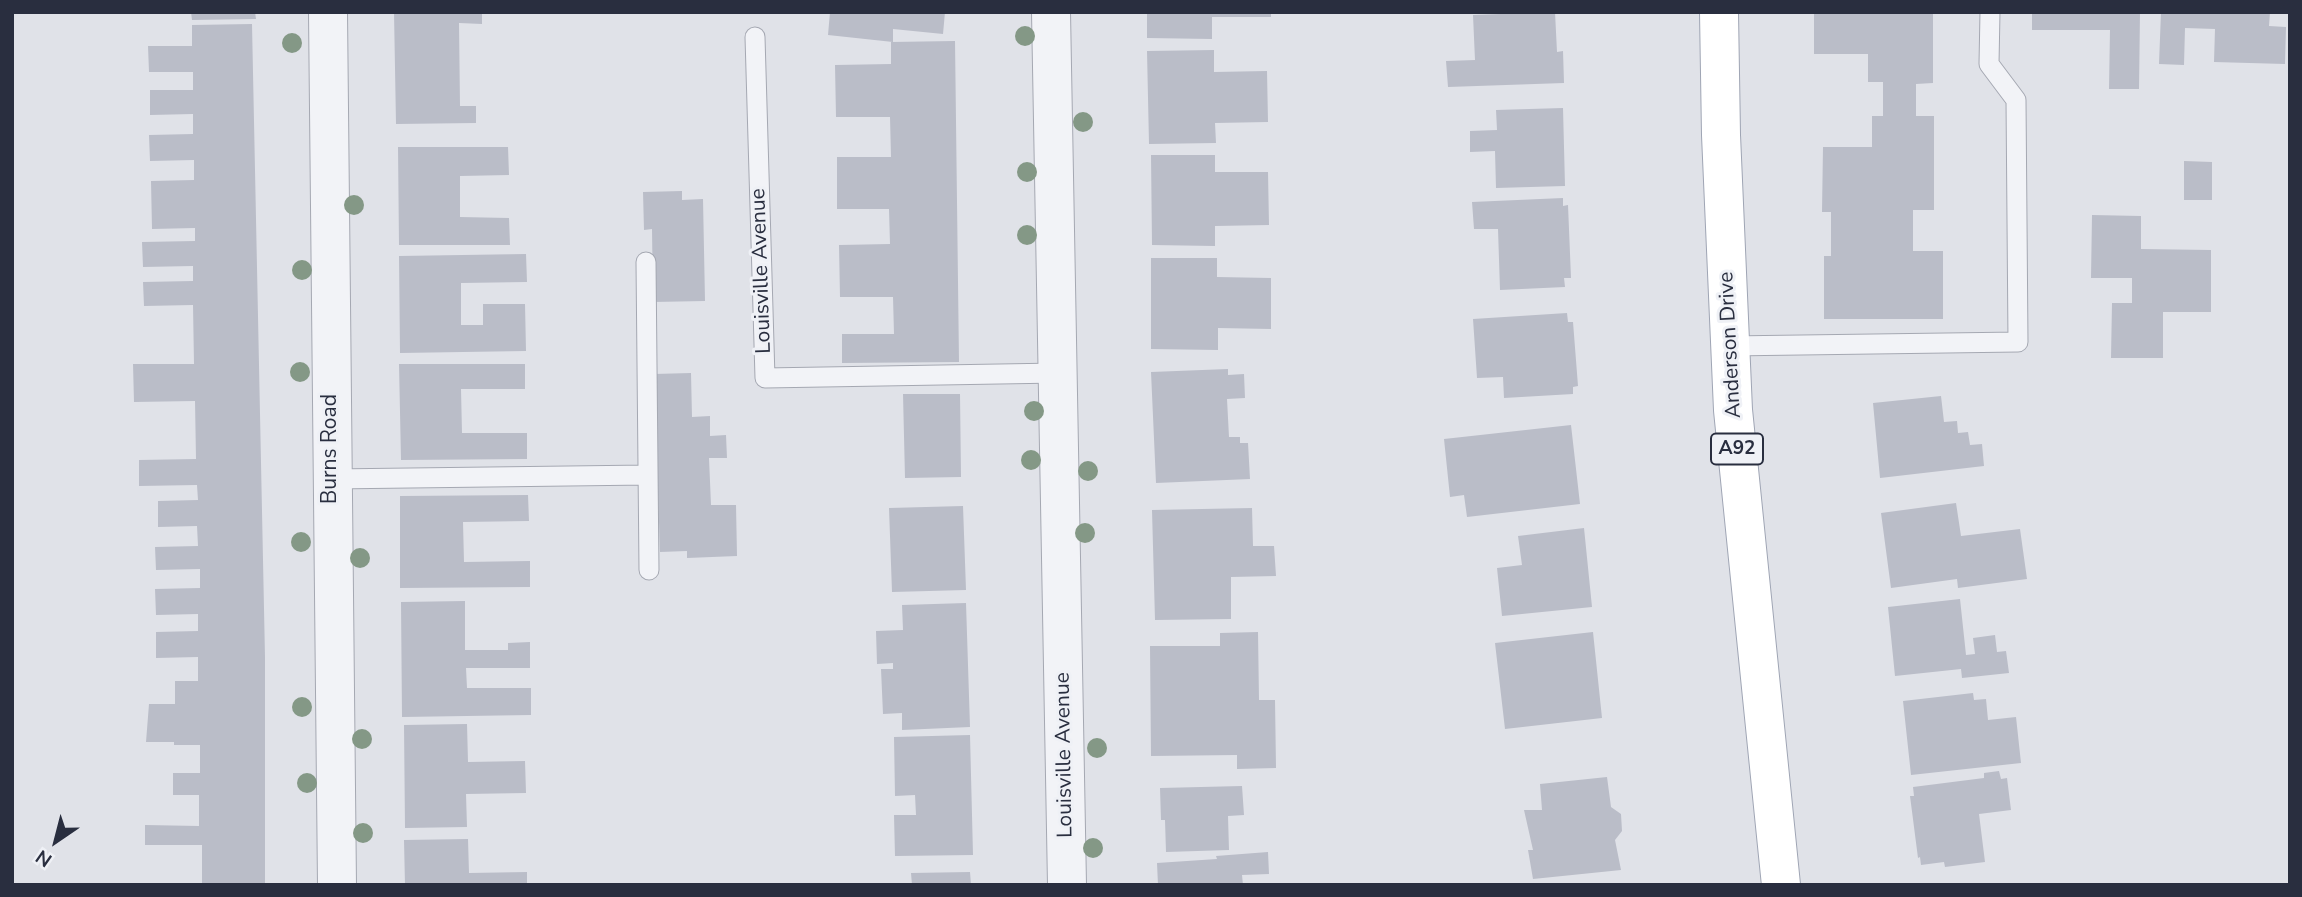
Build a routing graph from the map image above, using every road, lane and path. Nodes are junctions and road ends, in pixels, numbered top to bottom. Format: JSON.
{"nodes":[{"id":1,"x":328,"y":12,"type":"edge"},
{"id":2,"x":1051,"y":12,"type":"edge"},
{"id":3,"x":1719,"y":12,"type":"edge"},
{"id":4,"x":1990,"y":12,"type":"edge"},
{"id":5,"x":755,"y":37,"type":"dead end"},
{"id":6,"x":646,"y":262,"type":"dead end"},
{"id":7,"x":1729,"y":346,"type":"junction"},
{"id":8,"x":1058,"y":373,"type":"junction"},
{"id":9,"x":648,"y":475,"type":"junction"},
{"id":10,"x":332,"y":479,"type":"junction"},
{"id":11,"x":649,"y":570,"type":"dead end"},
{"id":12,"x":337,"y":885,"type":"edge"},
{"id":13,"x":1067,"y":885,"type":"edge"},
{"id":14,"x":1781,"y":885,"type":"edge"}],
"edges":[{"from":1,"to":10,"type":"street","name":"Burns Road"},
{"from":2,"to":8,"type":"street","name":"Louisville Avenue"},
{"from":3,"to":7,"type":"main road","name":"Anderson Drive","number":"A92"},
{"from":4,"to":7,"type":"lane"},
{"from":5,"to":8,"type":"lane","name":"Louisville Avenue"},
{"from":6,"to":9,"type":"lane"},
{"from":7,"to":14,"type":"main road","name":"Anderson Drive","number":"A92"},
{"from":8,"to":13,"type":"street","name":"Louisville Avenue"},
{"from":9,"to":10,"type":"lane"},
{"from":9,"to":11,"type":"lane"},
{"from":10,"to":12,"type":"street","name":"Burns Road"}]}
